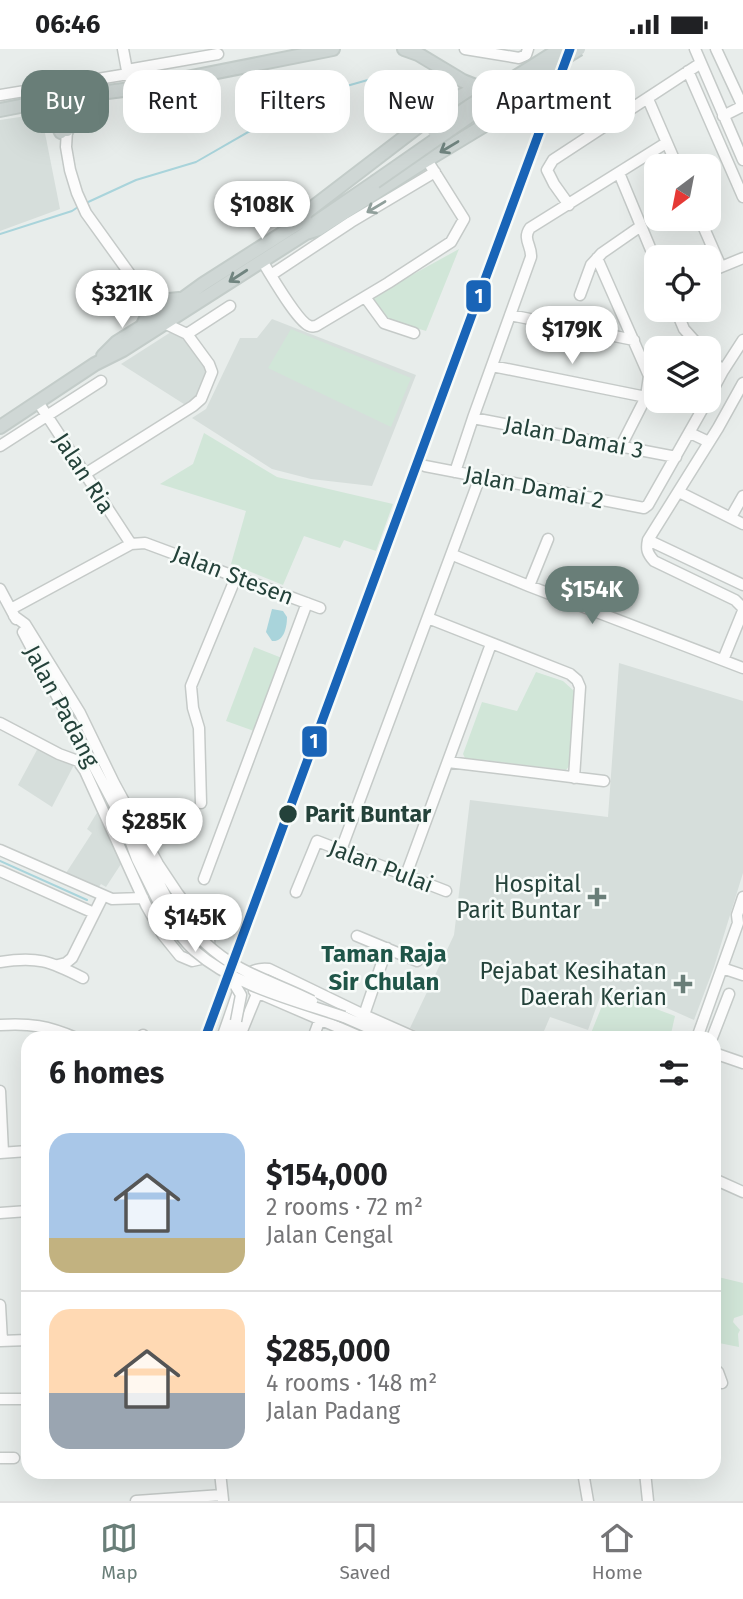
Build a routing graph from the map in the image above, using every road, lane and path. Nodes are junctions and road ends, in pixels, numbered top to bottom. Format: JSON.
{"nodes":[{"id":1,"x":123,"y":49,"type":"edge"},
{"id":2,"x":332,"y":49,"type":"edge"},
{"id":3,"x":404,"y":49,"type":"edge"},
{"id":4,"x":465,"y":49,"type":"edge"},
{"id":5,"x":528,"y":49,"type":"edge"},
{"id":6,"x":560,"y":49,"type":"edge"},
{"id":7,"x":579,"y":49,"type":"edge"},
{"id":8,"x":695,"y":49,"type":"edge"},
{"id":9,"x":716,"y":49,"type":"edge"},
{"id":10,"x":309,"y":51,"type":"edge"},
{"id":11,"x":218,"y":52,"type":"edge"},
{"id":12,"x":418,"y":52,"type":"edge"},
{"id":13,"x":280,"y":54,"type":"edge"},
{"id":14,"x":701,"y":63,"type":"junction"},
{"id":15,"x":127,"y":70,"type":"edge"},
{"id":16,"x":159,"y":70,"type":"edge"},
{"id":17,"x":204,"y":70,"type":"edge"},
{"id":18,"x":222,"y":70,"type":"junction"},
{"id":19,"x":445,"y":70,"type":"edge"},
{"id":20,"x":688,"y":71,"type":"junction"},
{"id":21,"x":123,"y":80,"type":"edge"},
{"id":22,"x":0,"y":95,"type":"edge"},
{"id":23,"x":648,"y":99,"type":"junction"},
{"id":24,"x":21,"y":103,"type":"edge"},
{"id":25,"x":21,"y":105,"type":"edge"},
{"id":26,"x":0,"y":107,"type":"edge"},
{"id":27,"x":743,"y":107,"type":"edge"},
{"id":28,"x":723,"y":116,"type":"junction"},
{"id":29,"x":472,"y":132,"type":"edge"},
{"id":30,"x":64,"y":133,"type":"edge"},
{"id":31,"x":410,"y":133,"type":"edge"},
{"id":32,"x":666,"y":143,"type":"junction"},
{"id":33,"x":671,"y":154,"type":"edge"},
{"id":34,"x":427,"y":160,"type":"junction"},
{"id":35,"x":743,"y":160,"type":"edge"},
{"id":36,"x":435,"y":172,"type":"junction"},
{"id":37,"x":619,"y":173,"type":"junction"},
{"id":38,"x":372,"y":179,"type":"junction"},
{"id":39,"x":743,"y":197,"type":"edge"},
{"id":40,"x":569,"y":205,"type":"junction"},
{"id":41,"x":348,"y":218,"type":"junction"},
{"id":42,"x":641,"y":226,"type":"junction"},
{"id":43,"x":303,"y":227,"type":"junction"},
{"id":44,"x":649,"y":245,"type":"edge"},
{"id":45,"x":597,"y":258,"type":"junction"},
{"id":46,"x":743,"y":258,"type":"edge"},
{"id":47,"x":262,"y":261,"type":"junction"},
{"id":48,"x":721,"y":267,"type":"edge"},
{"id":49,"x":271,"y":275,"type":"junction"},
{"id":50,"x":580,"y":295,"type":"dead end"},
{"id":51,"x":147,"y":297,"type":"junction"},
{"id":52,"x":365,"y":297,"type":"junction"},
{"id":53,"x":182,"y":299,"type":"junction"},
{"id":54,"x":230,"y":306,"type":"dead end"},
{"id":55,"x":510,"y":315,"type":"junction"},
{"id":56,"x":162,"y":320,"type":"junction"},
{"id":57,"x":143,"y":326,"type":"junction"},
{"id":58,"x":414,"y":333,"type":"dead end"},
{"id":59,"x":187,"y":334,"type":"junction"},
{"id":60,"x":634,"y":340,"type":"junction"},
{"id":61,"x":743,"y":340,"type":"edge"},
{"id":62,"x":95,"y":364,"type":"junction"},
{"id":63,"x":644,"y":364,"type":"edge"},
{"id":64,"x":492,"y":366,"type":"junction"},
{"id":65,"x":723,"y":371,"type":"joint"},
{"id":66,"x":83,"y":372,"type":"junction"},
{"id":67,"x":721,"y":375,"type":"edge"},
{"id":68,"x":743,"y":383,"type":"edge"},
{"id":69,"x":644,"y":397,"type":"edge"},
{"id":70,"x":644,"y":401,"type":"edge"},
{"id":71,"x":38,"y":402,"type":"junction"},
{"id":72,"x":701,"y":413,"type":"edge"},
{"id":73,"x":47,"y":415,"type":"junction"},
{"id":74,"x":473,"y":418,"type":"junction"},
{"id":75,"x":0,"y":427,"type":"edge"},
{"id":76,"x":690,"y":433,"type":"junction"},
{"id":77,"x":709,"y":442,"type":"junction"},
{"id":78,"x":0,"y":446,"type":"edge"},
{"id":79,"x":621,"y":446,"type":"junction"},
{"id":80,"x":676,"y":457,"type":"junction"},
{"id":81,"x":425,"y":466,"type":"dead end"},
{"id":82,"x":455,"y":472,"type":"junction"},
{"id":83,"x":85,"y":474,"type":"junction"},
{"id":84,"x":480,"y":477,"type":"junction"},
{"id":85,"x":679,"y":492,"type":"junction"},
{"id":86,"x":743,"y":496,"type":"edge"},
{"id":87,"x":731,"y":517,"type":"junction"},
{"id":88,"x":743,"y":524,"type":"edge"},
{"id":89,"x":548,"y":539,"type":"dead end"},
{"id":90,"x":649,"y":540,"type":"junction"},
{"id":91,"x":131,"y":544,"type":"junction"},
{"id":92,"x":453,"y":555,"type":"junction"},
{"id":93,"x":236,"y":577,"type":"junction"},
{"id":94,"x":743,"y":585,"type":"edge"},
{"id":95,"x":529,"y":586,"type":"junction"},
{"id":96,"x":0,"y":589,"type":"edge"},
{"id":97,"x":307,"y":603,"type":"junction"},
{"id":98,"x":320,"y":608,"type":"dead end"},
{"id":99,"x":743,"y":609,"type":"edge"},
{"id":100,"x":12,"y":613,"type":"junction"},
{"id":101,"x":428,"y":618,"type":"junction"},
{"id":102,"x":491,"y":644,"type":"junction"},
{"id":103,"x":723,"y":660,"type":"junction"},
{"id":104,"x":743,"y":668,"type":"edge"},
{"id":105,"x":0,"y":723,"type":"edge"},
{"id":106,"x":448,"y":762,"type":"junction"},
{"id":107,"x":574,"y":778,"type":"junction"},
{"id":108,"x":604,"y":782,"type":"dead end"},
{"id":109,"x":201,"y":803,"type":"dead end"},
{"id":110,"x":124,"y":823,"type":"junction"},
{"id":111,"x":0,"y":850,"type":"edge"},
{"id":112,"x":341,"y":850,"type":"junction"},
{"id":113,"x":0,"y":871,"type":"edge"},
{"id":114,"x":209,"y":871,"type":"dead end"},
{"id":115,"x":406,"y":876,"type":"junction"},
{"id":116,"x":446,"y":891,"type":"dead end"},
{"id":117,"x":296,"y":892,"type":"dead end"},
{"id":118,"x":103,"y":896,"type":"junction"},
{"id":119,"x":743,"y":897,"type":"edge"},
{"id":120,"x":143,"y":898,"type":"junction"},
{"id":121,"x":94,"y":913,"type":"junction"},
{"id":122,"x":740,"y":921,"type":"edge"},
{"id":123,"x":357,"y":936,"type":"dead end"},
{"id":124,"x":387,"y":948,"type":"junction"},
{"id":125,"x":416,"y":961,"type":"dead end"},
{"id":126,"x":0,"y":962,"type":"edge"},
{"id":127,"x":58,"y":965,"type":"junction"},
{"id":128,"x":722,"y":968,"type":"junction"},
{"id":129,"x":219,"y":969,"type":"junction"},
{"id":130,"x":269,"y":969,"type":"junction"},
{"id":131,"x":743,"y":975,"type":"edge"},
{"id":132,"x":83,"y":978,"type":"dead end"},
{"id":133,"x":251,"y":984,"type":"junction"},
{"id":134,"x":729,"y":994,"type":"dead end"},
{"id":135,"x":278,"y":1002,"type":"junction"},
{"id":136,"x":231,"y":1010,"type":"junction"},
{"id":137,"x":364,"y":1015,"type":"junction"},
{"id":138,"x":247,"y":1016,"type":"junction"},
{"id":139,"x":320,"y":1020,"type":"junction"},
{"id":140,"x":236,"y":1021,"type":"junction"},
{"id":141,"x":0,"y":1025,"type":"edge"},
{"id":142,"x":51,"y":1031,"type":"edge"},
{"id":143,"x":224,"y":1031,"type":"edge"},
{"id":144,"x":232,"y":1031,"type":"edge"},
{"id":145,"x":242,"y":1031,"type":"edge"},
{"id":146,"x":316,"y":1031,"type":"edge"},
{"id":147,"x":346,"y":1031,"type":"edge"},
{"id":148,"x":376,"y":1031,"type":"edge"},
{"id":149,"x":400,"y":1031,"type":"edge"},
{"id":150,"x":699,"y":1031,"type":"edge"},
{"id":151,"x":715,"y":1031,"type":"edge"},
{"id":152,"x":721,"y":1055,"type":"edge"},
{"id":153,"x":743,"y":1063,"type":"edge"},
{"id":154,"x":0,"y":1091,"type":"edge"},
{"id":155,"x":21,"y":1151,"type":"edge"},
{"id":156,"x":1,"y":1152,"type":"edge"},
{"id":157,"x":721,"y":1182,"type":"edge"},
{"id":158,"x":743,"y":1192,"type":"edge"},
{"id":159,"x":21,"y":1212,"type":"edge"},
{"id":160,"x":0,"y":1213,"type":"edge"},
{"id":161,"x":0,"y":1305,"type":"edge"},
{"id":162,"x":21,"y":1340,"type":"edge"},
{"id":163,"x":1,"y":1341,"type":"edge"},
{"id":164,"x":721,"y":1381,"type":"edge"},
{"id":165,"x":722,"y":1384,"type":"dead end"},
{"id":166,"x":0,"y":1399,"type":"edge"},
{"id":167,"x":21,"y":1399,"type":"edge"},
{"id":168,"x":0,"y":1458,"type":"edge"},
{"id":169,"x":14,"y":1458,"type":"dead end"},
{"id":170,"x":221,"y":1479,"type":"edge"},
{"id":171,"x":584,"y":1479,"type":"edge"},
{"id":172,"x":646,"y":1479,"type":"edge"},
{"id":173,"x":207,"y":1498,"type":"edge"},
{"id":174,"x":223,"y":1498,"type":"edge"},
{"id":175,"x":144,"y":1501,"type":"edge"},
{"id":176,"x":588,"y":1501,"type":"edge"},
{"id":177,"x":648,"y":1501,"type":"edge"}],
"edges":[{"from":1,"to":15,"type":"street"},
{"from":2,"to":10,"type":"main road"},
{"from":3,"to":12,"type":"main road"},
{"from":4,"to":5,"type":"street"},
{"from":6,"to":38,"type":"main road","bridge":true},
{"from":7,"to":38,"type":"main road","bridge":true},
{"from":8,"to":14,"type":"street"},
{"from":9,"to":27,"type":"street"},
{"from":10,"to":13,"type":"main road"},
{"from":11,"to":16,"type":"street"},
{"from":11,"to":18,"type":"street"},
{"from":12,"to":19,"type":"main road"},
{"from":13,"to":18,"type":"main road"},
{"from":14,"to":20,"type":"street"},
{"from":14,"to":28,"type":"street"},
{"from":17,"to":18,"type":"main road"},
{"from":20,"to":23,"type":"street"},
{"from":20,"to":39,"type":"street"},
{"from":21,"to":22,"type":"street"},
{"from":23,"to":32,"type":"street"},
{"from":23,"to":40,"type":"street"},
{"from":24,"to":26,"type":"main road"},
{"from":25,"to":26,"type":"main road"},
{"from":27,"to":28,"type":"street"},
{"from":28,"to":35,"type":"street"},
{"from":29,"to":34,"type":"main road","one_way":true},
{"from":30,"to":51,"type":"street"},
{"from":31,"to":43,"type":"main road"},
{"from":32,"to":33,"type":"street"},
{"from":32,"to":37,"type":"street"},
{"from":34,"to":36,"type":"street"},
{"from":34,"to":41,"type":"main road"},
{"from":36,"to":41,"type":"street","one_way":true},
{"from":36,"to":52,"type":"street"},
{"from":37,"to":40,"type":"street"},
{"from":37,"to":42,"type":"street"},
{"from":38,"to":43,"type":"main road"},
{"from":40,"to":55,"type":"street"},
{"from":41,"to":43,"type":"main road"},
{"from":41,"to":49,"type":"street"},
{"from":42,"to":44,"type":"street"},
{"from":42,"to":45,"type":"street"},
{"from":43,"to":47,"type":"main road"},
{"from":43,"to":53,"type":"main road"},
{"from":45,"to":50,"type":"street"},
{"from":45,"to":60,"type":"street"},
{"from":46,"to":48,"type":"street"},
{"from":47,"to":49,"type":"street"},
{"from":47,"to":56,"type":"main road","one_way":true},
{"from":49,"to":52,"type":"street"},
{"from":51,"to":53,"type":"main road"},
{"from":51,"to":56,"type":"street"},
{"from":51,"to":57,"type":"main road"},
{"from":52,"to":58,"type":"street"},
{"from":53,"to":56,"type":"main road"},
{"from":54,"to":59,"type":"street"},
{"from":55,"to":60,"type":"street"},
{"from":55,"to":64,"type":"street"},
{"from":56,"to":57,"type":"main road"},
{"from":56,"to":59,"type":"street"},
{"from":56,"to":62,"type":"main road"},
{"from":57,"to":62,"type":"main road"},
{"from":59,"to":83,"type":"street"},
{"from":60,"to":63,"type":"street"},
{"from":61,"to":65,"type":"street"},
{"from":62,"to":66,"type":"main road"},
{"from":64,"to":69,"type":"street"},
{"from":64,"to":74,"type":"street"},
{"from":65,"to":67,"type":"street"},
{"from":66,"to":71,"type":"main road"},
{"from":66,"to":73,"type":"street"},
{"from":68,"to":77,"type":"street"},
{"from":70,"to":79,"type":"street"},
{"from":71,"to":73,"type":"street","name":"Jalan Ria"},
{"from":71,"to":75,"type":"main road"},
{"from":72,"to":76,"type":"street"},
{"from":73,"to":78,"type":"street"},
{"from":73,"to":83,"type":"street","name":"Jalan Ria"},
{"from":74,"to":79,"type":"street","name":"Jalan Damai 3"},
{"from":74,"to":82,"type":"street"},
{"from":76,"to":77,"type":"street"},
{"from":76,"to":80,"type":"street"},
{"from":77,"to":85,"type":"street"},
{"from":79,"to":80,"type":"street","name":"Jalan Damai 3"},
{"from":80,"to":84,"type":"street","name":"Jalan Damai 2"},
{"from":81,"to":82,"type":"street","name":"Jalan Damai 2"},
{"from":82,"to":84,"type":"street","name":"Jalan Damai 2"},
{"from":83,"to":91,"type":"street","name":"Jalan Ria"},
{"from":84,"to":92,"type":"street"},
{"from":85,"to":87,"type":"street"},
{"from":85,"to":90,"type":"street"},
{"from":86,"to":87,"type":"street"},
{"from":87,"to":88,"type":"street"},
{"from":89,"to":95,"type":"street"},
{"from":90,"to":94,"type":"street"},
{"from":90,"to":99,"type":"street"},
{"from":91,"to":93,"type":"street","name":"Jalan Stesen"},
{"from":91,"to":100,"type":"street"},
{"from":92,"to":95,"type":"street"},
{"from":92,"to":101,"type":"street"},
{"from":93,"to":97,"type":"street","name":"Jalan Stesen"},
{"from":93,"to":109,"type":"street"},
{"from":95,"to":103,"type":"street"},
{"from":96,"to":100,"type":"street","name":"Jalan Padang"},
{"from":97,"to":98,"type":"street","name":"Jalan Stesen"},
{"from":97,"to":114,"type":"street"},
{"from":99,"to":103,"type":"street"},
{"from":100,"to":110,"type":"street","name":"Jalan Padang"},
{"from":100,"to":120,"type":"street"},
{"from":101,"to":102,"type":"street"},
{"from":101,"to":112,"type":"street"},
{"from":102,"to":106,"type":"street"},
{"from":102,"to":107,"type":"street"},
{"from":103,"to":104,"type":"street"},
{"from":105,"to":120,"type":"street"},
{"from":106,"to":107,"type":"street"},
{"from":106,"to":115,"type":"street"},
{"from":107,"to":108,"type":"street"},
{"from":110,"to":129,"type":"street","name":"Jalan Padang","bridge":true},
{"from":110,"to":133,"type":"street","name":"Jalan Padang","bridge":true},
{"from":111,"to":118,"type":"street"},
{"from":112,"to":115,"type":"street","name":"Jalan Pulai"},
{"from":112,"to":117,"type":"street","name":"Jalan Pulai"},
{"from":113,"to":121,"type":"street"},
{"from":115,"to":116,"type":"street","name":"Jalan Pulai"},
{"from":118,"to":120,"type":"street"},
{"from":118,"to":121,"type":"street"},
{"from":119,"to":122,"type":"street"},
{"from":121,"to":127,"type":"street"},
{"from":122,"to":128,"type":"street"},
{"from":123,"to":124,"type":"street"},
{"from":124,"to":125,"type":"street"},
{"from":124,"to":137,"type":"street"},
{"from":126,"to":127,"type":"street"},
{"from":127,"to":132,"type":"street"},
{"from":128,"to":131,"type":"street"},
{"from":128,"to":150,"type":"street"},
{"from":129,"to":133,"type":"street","name":"Jalan Padang","bridge":true},
{"from":129,"to":140,"type":"street","bridge":true},
{"from":130,"to":133,"type":"street"},
{"from":130,"to":133,"type":"street"},
{"from":130,"to":137,"type":"street"},
{"from":133,"to":135,"type":"street"},
{"from":133,"to":136,"type":"street"},
{"from":133,"to":138,"type":"street"},
{"from":133,"to":140,"type":"street","bridge":true},
{"from":133,"to":148,"type":"street","name":"Jalan Padang","bridge":true},
{"from":134,"to":151,"type":"street"},
{"from":135,"to":138,"type":"street"},
{"from":135,"to":139,"type":"street"},
{"from":136,"to":138,"type":"street"},
{"from":136,"to":143,"type":"street"},
{"from":137,"to":149,"type":"street"},
{"from":138,"to":145,"type":"street"},
{"from":139,"to":146,"type":"street"},
{"from":139,"to":147,"type":"street"},
{"from":140,"to":144,"type":"street"},
{"from":141,"to":142,"type":"street"},
{"from":152,"to":153,"type":"street"},
{"from":154,"to":156,"type":"street"},
{"from":155,"to":156,"type":"street"},
{"from":157,"to":158,"type":"street"},
{"from":159,"to":160,"type":"street"},
{"from":161,"to":163,"type":"street"},
{"from":162,"to":163,"type":"street"},
{"from":164,"to":165,"type":"street"},
{"from":166,"to":167,"type":"street"},
{"from":168,"to":169,"type":"street"},
{"from":170,"to":174,"type":"street"},
{"from":171,"to":176,"type":"street"},
{"from":172,"to":177,"type":"street"},
{"from":173,"to":174,"type":"street"},
{"from":173,"to":175,"type":"street"}]}
